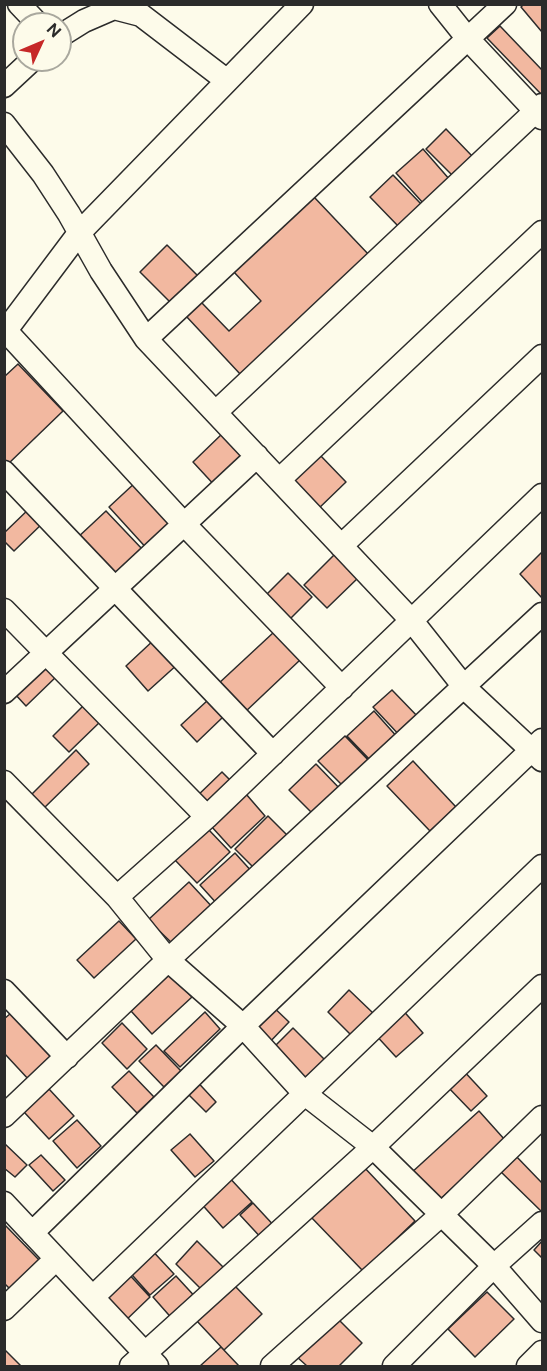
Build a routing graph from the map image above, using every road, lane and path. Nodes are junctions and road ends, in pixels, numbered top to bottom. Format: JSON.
{"nodes":[{"id":1,"x":302,"y":4,"type":"edge"},
{"id":2,"x":440,"y":4,"type":"edge"},
{"id":3,"x":505,"y":4,"type":"edge"},
{"id":4,"x":72,"y":28,"type":"edge"},
{"id":5,"x":468,"y":39,"type":"junction"},
{"id":6,"x":19,"y":72,"type":"edge"},
{"id":7,"x":226,"y":80,"type":"junction"},
{"id":8,"x":4,"y":86,"type":"edge"},
{"id":9,"x":540,"y":111,"type":"edge"},
{"id":10,"x":4,"y":124,"type":"edge"},
{"id":11,"x":543,"y":232,"type":"edge"},
{"id":12,"x":79,"y":233,"type":"junction"},
{"id":13,"x":5,"y":332,"type":"edge"},
{"id":14,"x":146,"y":339,"type":"junction"},
{"id":15,"x":543,"y":356,"type":"edge"},
{"id":16,"x":216,"y":412,"type":"junction"},
{"id":17,"x":257,"y":456,"type":"junction"},
{"id":18,"x":4,"y":472,"type":"edge"},
{"id":19,"x":279,"y":480,"type":"junction"},
{"id":20,"x":543,"y":495,"type":"edge"},
{"id":21,"x":184,"y":524,"type":"junction"},
{"id":22,"x":341,"y":546,"type":"junction"},
{"id":23,"x":116,"y":590,"type":"junction"},
{"id":24,"x":4,"y":610,"type":"edge"},
{"id":25,"x":543,"y":614,"type":"edge"},
{"id":26,"x":411,"y":621,"type":"junction"},
{"id":27,"x":46,"y":654,"type":"junction"},
{"id":28,"x":342,"y":688,"type":"junction"},
{"id":29,"x":465,"y":688,"type":"junction"},
{"id":30,"x":4,"y":692,"type":"edge"},
{"id":31,"x":539,"y":749,"type":"edge"},
{"id":32,"x":273,"y":754,"type":"junction"},
{"id":33,"x":4,"y":782,"type":"edge"},
{"id":34,"x":207,"y":817,"type":"junction"},
{"id":35,"x":543,"y":866,"type":"edge"},
{"id":36,"x":117,"y":897,"type":"junction"},
{"id":37,"x":168,"y":960,"type":"junction"},
{"id":38,"x":543,"y":986,"type":"edge"},
{"id":39,"x":4,"y":991,"type":"edge"},
{"id":40,"x":243,"y":1026,"type":"junction"},
{"id":41,"x":67,"y":1057,"type":"junction"},
{"id":42,"x":305,"y":1094,"type":"junction"},
{"id":43,"x":4,"y":1116,"type":"edge"},
{"id":44,"x":543,"y":1118,"type":"edge"},
{"id":45,"x":373,"y":1147,"type":"junction"},
{"id":46,"x":6,"y":1207,"type":"edge"},
{"id":47,"x":442,"y":1214,"type":"junction"},
{"id":48,"x":543,"y":1223,"type":"edge"},
{"id":49,"x":32,"y":1233,"type":"junction"},
{"id":50,"x":56,"y":1259,"type":"junction"},
{"id":51,"x":494,"y":1266,"type":"junction"},
{"id":52,"x":93,"y":1297,"type":"junction"},
{"id":53,"x":4,"y":1309,"type":"edge"},
{"id":54,"x":543,"y":1321,"type":"edge"},
{"id":55,"x":543,"y":1352,"type":"edge"},
{"id":56,"x":144,"y":1362,"type":"edge"},
{"id":57,"x":272,"y":1366,"type":"edge"},
{"id":58,"x":394,"y":1366,"type":"edge"},
{"id":59,"x":528,"y":1366,"type":"edge"}],
"edges":[{"from":1,"to":7,"type":"street"},
{"from":2,"to":5,"type":"street"},
{"from":3,"to":5,"type":"street"},
{"from":4,"to":7,"type":"street"},
{"from":5,"to":9,"type":"street"},
{"from":5,"to":14,"type":"street"},
{"from":6,"to":8,"type":"street"},
{"from":7,"to":12,"type":"street"},
{"from":9,"to":16,"type":"street"},
{"from":10,"to":12,"type":"street"},
{"from":11,"to":19,"type":"street"},
{"from":12,"to":13,"type":"street"},
{"from":12,"to":14,"type":"street"},
{"from":13,"to":21,"type":"street"},
{"from":14,"to":16,"type":"street"},
{"from":15,"to":22,"type":"street"},
{"from":16,"to":17,"type":"street"},
{"from":17,"to":19,"type":"street"},
{"from":17,"to":21,"type":"street"},
{"from":18,"to":23,"type":"street"},
{"from":19,"to":22,"type":"street"},
{"from":20,"to":26,"type":"street"},
{"from":21,"to":23,"type":"street"},
{"from":21,"to":28,"type":"street"},
{"from":22,"to":26,"type":"street"},
{"from":23,"to":27,"type":"street"},
{"from":23,"to":32,"type":"street"},
{"from":24,"to":27,"type":"street"},
{"from":25,"to":29,"type":"street"},
{"from":26,"to":28,"type":"street"},
{"from":26,"to":29,"type":"street"},
{"from":27,"to":30,"type":"street"},
{"from":27,"to":34,"type":"street"},
{"from":28,"to":32,"type":"street"},
{"from":29,"to":31,"type":"street"},
{"from":29,"to":37,"type":"street"},
{"from":31,"to":40,"type":"street"},
{"from":32,"to":34,"type":"street"},
{"from":33,"to":36,"type":"street"},
{"from":34,"to":36,"type":"street"},
{"from":35,"to":42,"type":"street"},
{"from":36,"to":37,"type":"street"},
{"from":37,"to":40,"type":"street"},
{"from":37,"to":41,"type":"street"},
{"from":38,"to":45,"type":"street"},
{"from":39,"to":41,"type":"street"},
{"from":40,"to":42,"type":"street"},
{"from":40,"to":49,"type":"street"},
{"from":41,"to":43,"type":"street"},
{"from":42,"to":45,"type":"street"},
{"from":42,"to":52,"type":"street"},
{"from":44,"to":47,"type":"street"},
{"from":45,"to":47,"type":"street"},
{"from":45,"to":56,"type":"street"},
{"from":46,"to":49,"type":"street"},
{"from":47,"to":51,"type":"street"},
{"from":47,"to":57,"type":"street"},
{"from":48,"to":51,"type":"street"},
{"from":49,"to":50,"type":"street"},
{"from":50,"to":52,"type":"street"},
{"from":50,"to":53,"type":"street"},
{"from":51,"to":54,"type":"street"},
{"from":51,"to":58,"type":"street"},
{"from":52,"to":56,"type":"street"},
{"from":55,"to":59,"type":"street"}]}
